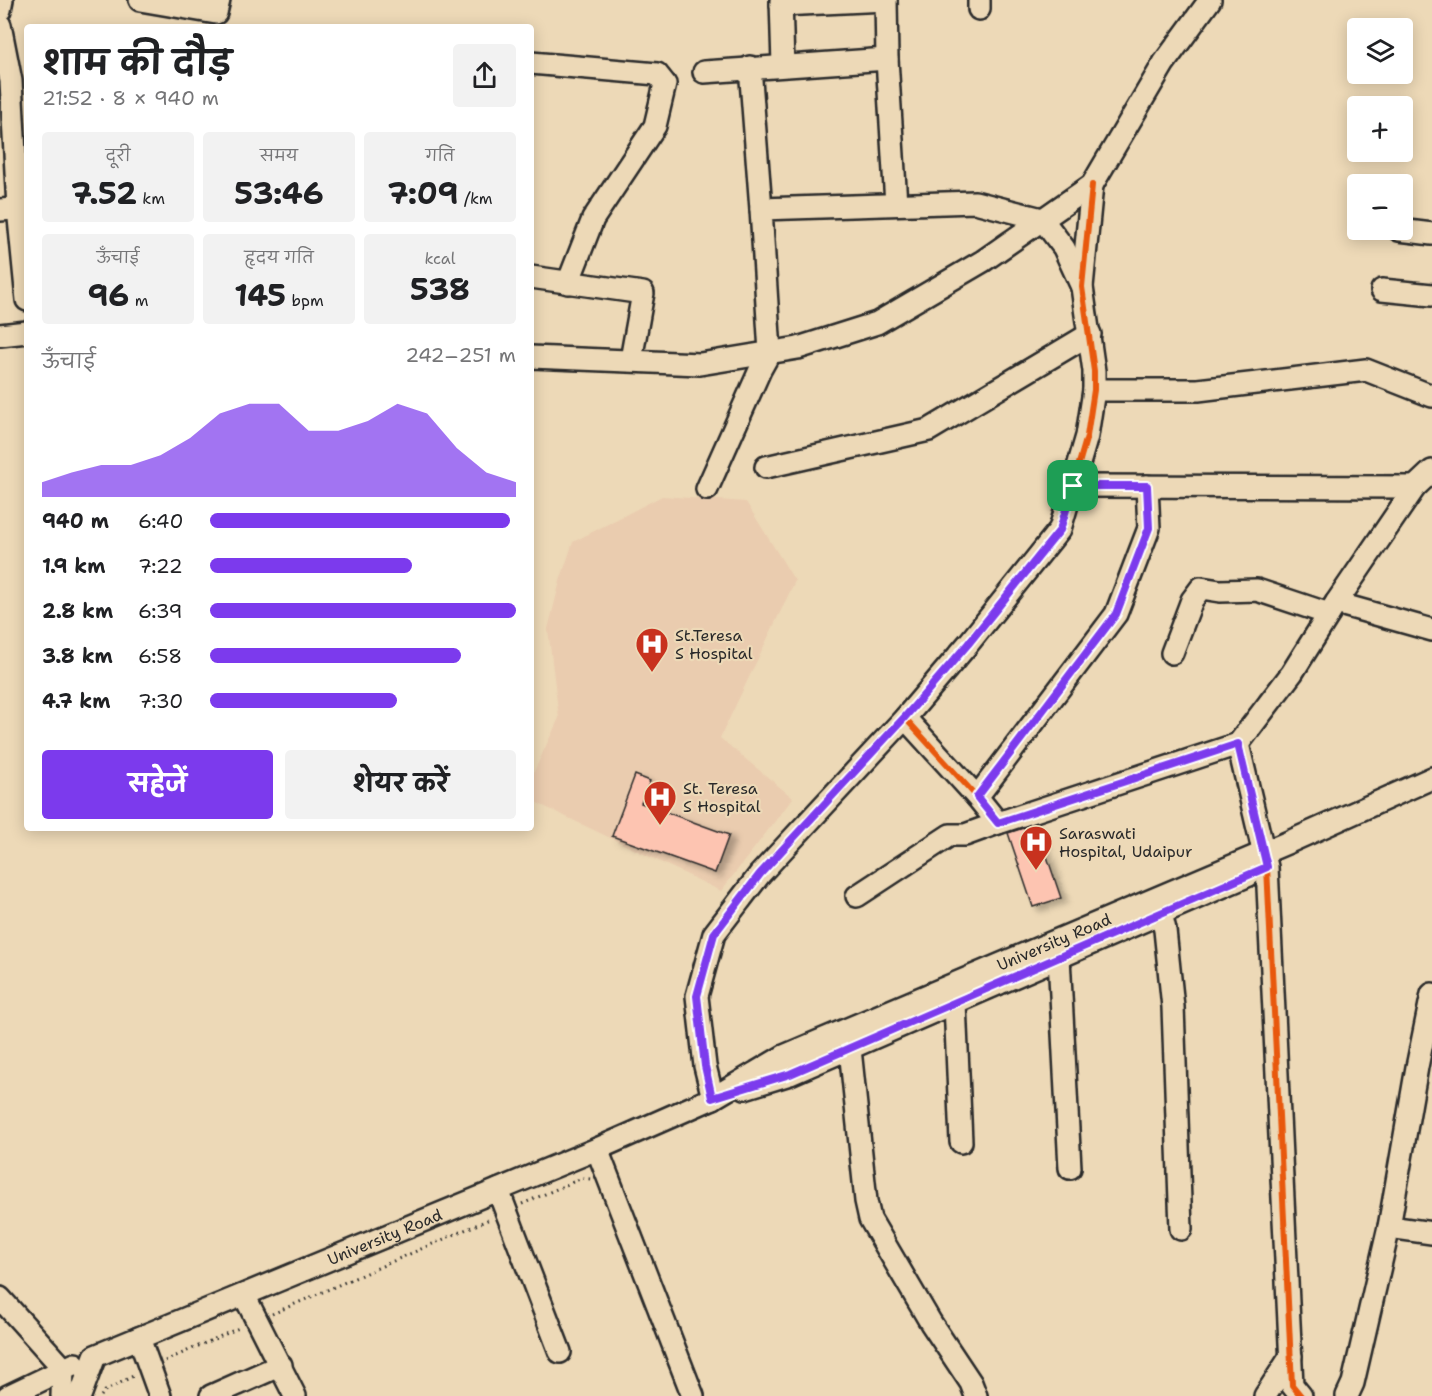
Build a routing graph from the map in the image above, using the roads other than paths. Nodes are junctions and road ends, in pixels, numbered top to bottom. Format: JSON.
{"nodes":[{"id":1,"x":2,"y":0,"type":"edge"},
{"id":2,"x":140,"y":0,"type":"edge"},
{"id":3,"x":219,"y":0,"type":"edge"},
{"id":4,"x":886,"y":0,"type":"edge"},
{"id":5,"x":1210,"y":0,"type":"edge"},
{"id":6,"x":781,"y":3,"type":"edge"},
{"id":7,"x":0,"y":10,"type":"edge"},
{"id":8,"x":0,"y":25,"type":"edge"},
{"id":9,"x":887,"y":59,"type":"junction"},
{"id":10,"x":534,"y":63,"type":"edge"},
{"id":11,"x":783,"y":65,"type":"junction"},
{"id":12,"x":750,"y":67,"type":"junction"},
{"id":13,"x":704,"y":72,"type":"dead end"},
{"id":14,"x":19,"y":81,"type":"edge"},
{"id":15,"x":1092,"y":185,"type":"junction"},
{"id":16,"x":896,"y":204,"type":"junction"},
{"id":17,"x":15,"y":209,"type":"edge"},
{"id":18,"x":761,"y":209,"type":"junction"},
{"id":19,"x":1042,"y":219,"type":"junction"},
{"id":20,"x":1413,"y":232,"type":"edge"},
{"id":21,"x":1432,"y":234,"type":"edge"},
{"id":22,"x":24,"y":277,"type":"edge"},
{"id":23,"x":534,"y":277,"type":"edge"},
{"id":24,"x":568,"y":283,"type":"junction"},
{"id":25,"x":1082,"y":287,"type":"junction"},
{"id":26,"x":1382,"y":290,"type":"dead end"},
{"id":27,"x":1432,"y":295,"type":"edge"},
{"id":28,"x":24,"y":332,"type":"edge"},
{"id":29,"x":1090,"y":334,"type":"junction"},
{"id":30,"x":0,"y":335,"type":"edge"},
{"id":31,"x":770,"y":352,"type":"junction"},
{"id":32,"x":534,"y":357,"type":"edge"},
{"id":33,"x":631,"y":360,"type":"junction"},
{"id":34,"x":1094,"y":390,"type":"junction"},
{"id":35,"x":1432,"y":396,"type":"edge"},
{"id":36,"x":766,"y":467,"type":"dead end"},
{"id":37,"x":1432,"y":471,"type":"edge"},
{"id":38,"x":1073,"y":486,"type":"junction"},
{"id":39,"x":1147,"y":486,"type":"junction"},
{"id":40,"x":1415,"y":487,"type":"junction"},
{"id":41,"x":707,"y":489,"type":"dead end"},
{"id":42,"x":1332,"y":609,"type":"junction"},
{"id":43,"x":1432,"y":630,"type":"edge"},
{"id":44,"x":1172,"y":653,"type":"dead end"},
{"id":45,"x":904,"y":718,"type":"junction"},
{"id":46,"x":1238,"y":744,"type":"junction"},
{"id":47,"x":1432,"y":778,"type":"edge"},
{"id":48,"x":1432,"y":793,"type":"edge"},
{"id":49,"x":977,"y":797,"type":"junction"},
{"id":50,"x":998,"y":823,"type":"junction"},
{"id":51,"x":1266,"y":860,"type":"junction"},
{"id":52,"x":857,"y":896,"type":"dead end"},
{"id":53,"x":1161,"y":913,"type":"junction"},
{"id":54,"x":1059,"y":957,"type":"junction"},
{"id":55,"x":1432,"y":993,"type":"edge"},
{"id":56,"x":955,"y":1002,"type":"junction"},
{"id":57,"x":846,"y":1040,"type":"junction"},
{"id":58,"x":712,"y":1098,"type":"junction"},
{"id":59,"x":961,"y":1142,"type":"dead end"},
{"id":60,"x":597,"y":1149,"type":"junction"},
{"id":61,"x":1070,"y":1168,"type":"dead end"},
{"id":62,"x":498,"y":1190,"type":"junction"},
{"id":63,"x":866,"y":1201,"type":"junction"},
{"id":64,"x":1389,"y":1227,"type":"junction"},
{"id":65,"x":1181,"y":1229,"type":"dead end"},
{"id":66,"x":1432,"y":1233,"type":"edge"},
{"id":67,"x":244,"y":1295,"type":"junction"},
{"id":68,"x":0,"y":1298,"type":"edge"},
{"id":69,"x":139,"y":1338,"type":"junction"},
{"id":70,"x":560,"y":1352,"type":"dead end"},
{"id":71,"x":95,"y":1356,"type":"junction"},
{"id":72,"x":1291,"y":1356,"type":"junction"},
{"id":73,"x":281,"y":1365,"type":"junction"},
{"id":74,"x":63,"y":1368,"type":"junction"},
{"id":75,"x":8,"y":1396,"type":"edge"},
{"id":76,"x":62,"y":1396,"type":"edge"},
{"id":77,"x":80,"y":1396,"type":"edge"},
{"id":78,"x":160,"y":1396,"type":"edge"},
{"id":79,"x":211,"y":1396,"type":"edge"},
{"id":80,"x":295,"y":1396,"type":"edge"},
{"id":81,"x":693,"y":1396,"type":"edge"},
{"id":82,"x":976,"y":1396,"type":"edge"},
{"id":83,"x":987,"y":1396,"type":"edge"},
{"id":84,"x":1265,"y":1396,"type":"edge"},
{"id":85,"x":1301,"y":1396,"type":"edge"},
{"id":86,"x":1347,"y":1396,"type":"edge"}],
"edges":[{"from":1,"to":7,"type":"street"},
{"from":2,"to":3,"type":"street"},
{"from":4,"to":6,"type":"street"},
{"from":4,"to":9,"type":"street"},
{"from":5,"to":15,"type":"street"},
{"from":6,"to":11,"type":"street"},
{"from":8,"to":14,"type":"street"},
{"from":9,"to":11,"type":"street"},
{"from":9,"to":16,"type":"street"},
{"from":10,"to":24,"type":"street"},
{"from":11,"to":12,"type":"street"},
{"from":12,"to":13,"type":"street"},
{"from":12,"to":18,"type":"street"},
{"from":14,"to":17,"type":"street"},
{"from":15,"to":19,"type":"street"},
{"from":15,"to":25,"type":"street"},
{"from":16,"to":18,"type":"street"},
{"from":16,"to":19,"type":"street"},
{"from":17,"to":22,"type":"street"},
{"from":18,"to":31,"type":"street"},
{"from":19,"to":25,"type":"street"},
{"from":19,"to":31,"type":"street"},
{"from":20,"to":21,"type":"street"},
{"from":23,"to":24,"type":"street"},
{"from":24,"to":33,"type":"street"},
{"from":25,"to":29,"type":"street"},
{"from":26,"to":27,"type":"street"},
{"from":28,"to":30,"type":"street"},
{"from":29,"to":34,"type":"street"},
{"from":29,"to":36,"type":"street"},
{"from":31,"to":33,"type":"street"},
{"from":31,"to":41,"type":"street"},
{"from":32,"to":33,"type":"street"},
{"from":34,"to":35,"type":"street"},
{"from":34,"to":38,"type":"street"},
{"from":37,"to":40,"type":"street"},
{"from":38,"to":39,"type":"street"},
{"from":38,"to":45,"type":"street"},
{"from":39,"to":40,"type":"street"},
{"from":39,"to":49,"type":"street"},
{"from":40,"to":42,"type":"street"},
{"from":42,"to":43,"type":"street"},
{"from":42,"to":44,"type":"street"},
{"from":42,"to":46,"type":"street"},
{"from":45,"to":49,"type":"street"},
{"from":45,"to":58,"type":"street"},
{"from":46,"to":50,"type":"street"},
{"from":46,"to":51,"type":"street"},
{"from":47,"to":51,"type":"street","name":"University Road"},
{"from":48,"to":51,"type":"street","name":"University Road"},
{"from":49,"to":50,"type":"street"},
{"from":50,"to":52,"type":"street"},
{"from":51,"to":53,"type":"street","name":"University Road"},
{"from":51,"to":57,"type":"street","name":"University Road"},
{"from":51,"to":72,"type":"street"},
{"from":53,"to":54,"type":"street","name":"University Road"},
{"from":53,"to":65,"type":"street"},
{"from":54,"to":56,"type":"street","name":"University Road"},
{"from":54,"to":61,"type":"street"},
{"from":55,"to":64,"type":"street"},
{"from":56,"to":57,"type":"street","name":"University Road"},
{"from":56,"to":59,"type":"street"},
{"from":57,"to":58,"type":"street","name":"University Road"},
{"from":57,"to":63,"type":"street"},
{"from":58,"to":60,"type":"street","name":"University Road"},
{"from":60,"to":62,"type":"street","name":"University Road"},
{"from":60,"to":81,"type":"street"},
{"from":62,"to":67,"type":"street","name":"University Road"},
{"from":62,"to":70,"type":"street"},
{"from":63,"to":82,"type":"street"},
{"from":63,"to":83,"type":"street"},
{"from":64,"to":66,"type":"street"},
{"from":64,"to":86,"type":"street"},
{"from":67,"to":69,"type":"street","name":"University Road"},
{"from":67,"to":73,"type":"street"},
{"from":68,"to":74,"type":"street"},
{"from":69,"to":71,"type":"street","name":"University Road"},
{"from":69,"to":78,"type":"street"},
{"from":71,"to":74,"type":"street","name":"University Road"},
{"from":71,"to":77,"type":"street"},
{"from":72,"to":84,"type":"street"},
{"from":72,"to":85,"type":"street"},
{"from":73,"to":79,"type":"street"},
{"from":73,"to":80,"type":"street"},
{"from":74,"to":75,"type":"street","name":"University Road"},
{"from":74,"to":76,"type":"street"}]}
